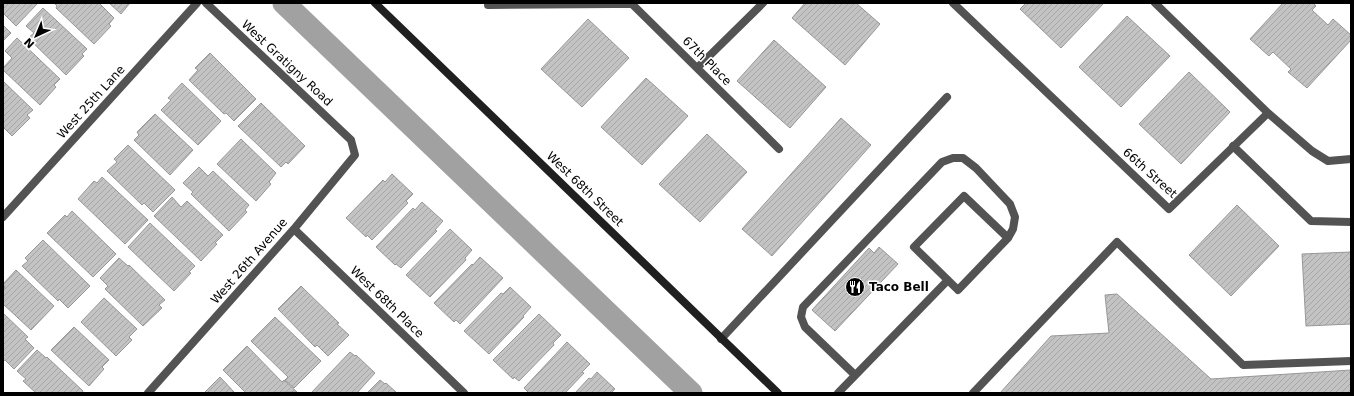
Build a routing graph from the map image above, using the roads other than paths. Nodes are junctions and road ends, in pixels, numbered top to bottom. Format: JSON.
{"nodes":[{"id":1,"x":197,"y":3,"type":"edge"},
{"id":2,"x":206,"y":3,"type":"edge"},
{"id":3,"x":375,"y":3,"type":"edge"},
{"id":4,"x":763,"y":3,"type":"edge"},
{"id":5,"x":953,"y":3,"type":"edge"},
{"id":6,"x":1155,"y":3,"type":"edge"},
{"id":7,"x":614,"y":4,"type":"edge"},
{"id":8,"x":488,"y":5,"type":"dead end"},
{"id":9,"x":697,"y":68,"type":"junction"},
{"id":10,"x":947,"y":97,"type":"dead end"},
{"id":11,"x":1268,"y":113,"type":"junction"},
{"id":12,"x":351,"y":140,"type":"joint"},
{"id":13,"x":1233,"y":146,"type":"junction"},
{"id":14,"x":779,"y":149,"type":"dead end"},
{"id":15,"x":1351,"y":159,"type":"edge"},
{"id":16,"x":3,"y":217,"type":"edge"},
{"id":17,"x":1351,"y":222,"type":"edge"},
{"id":18,"x":294,"y":229,"type":"junction"},
{"id":19,"x":1008,"y":238,"type":"junction"},
{"id":20,"x":948,"y":280,"type":"junction"},
{"id":21,"x":721,"y":339,"type":"junction"},
{"id":22,"x":1351,"y":360,"type":"edge"},
{"id":23,"x":855,"y":375,"type":"junction"},
{"id":24,"x":148,"y":393,"type":"edge"},
{"id":25,"x":464,"y":393,"type":"edge"},
{"id":26,"x":778,"y":393,"type":"edge"},
{"id":27,"x":838,"y":393,"type":"edge"},
{"id":28,"x":973,"y":393,"type":"edge"}],
"edges":[{"from":1,"to":16,"type":"street","name":"West 25th Lane"},
{"from":2,"to":12,"type":"street","name":"West Gratigny Road"},
{"from":3,"to":21,"type":"main road","name":"West 68th Street"},
{"from":4,"to":9,"type":"street"},
{"from":5,"to":13,"type":"street","name":"66th Street"},
{"from":6,"to":11,"type":"street"},
{"from":7,"to":8,"type":"street","name":"67th Place"},
{"from":7,"to":9,"type":"street","name":"67th Place"},
{"from":9,"to":14,"type":"street","name":"67th Place"},
{"from":10,"to":21,"type":"street"},
{"from":11,"to":13,"type":"street","name":"66th Street"},
{"from":11,"to":15,"type":"street"},
{"from":12,"to":18,"type":"street","name":"West 26th Avenue"},
{"from":13,"to":17,"type":"street"},
{"from":18,"to":24,"type":"street","name":"West 26th Avenue"},
{"from":18,"to":25,"type":"street","name":"West 68th Place"},
{"from":19,"to":20,"type":"street"},
{"from":19,"to":20,"type":"street"},
{"from":19,"to":23,"type":"street"},
{"from":20,"to":23,"type":"street"},
{"from":21,"to":26,"type":"main road","name":"West 68th Street"},
{"from":22,"to":28,"type":"street"},
{"from":23,"to":27,"type":"street"}]}
